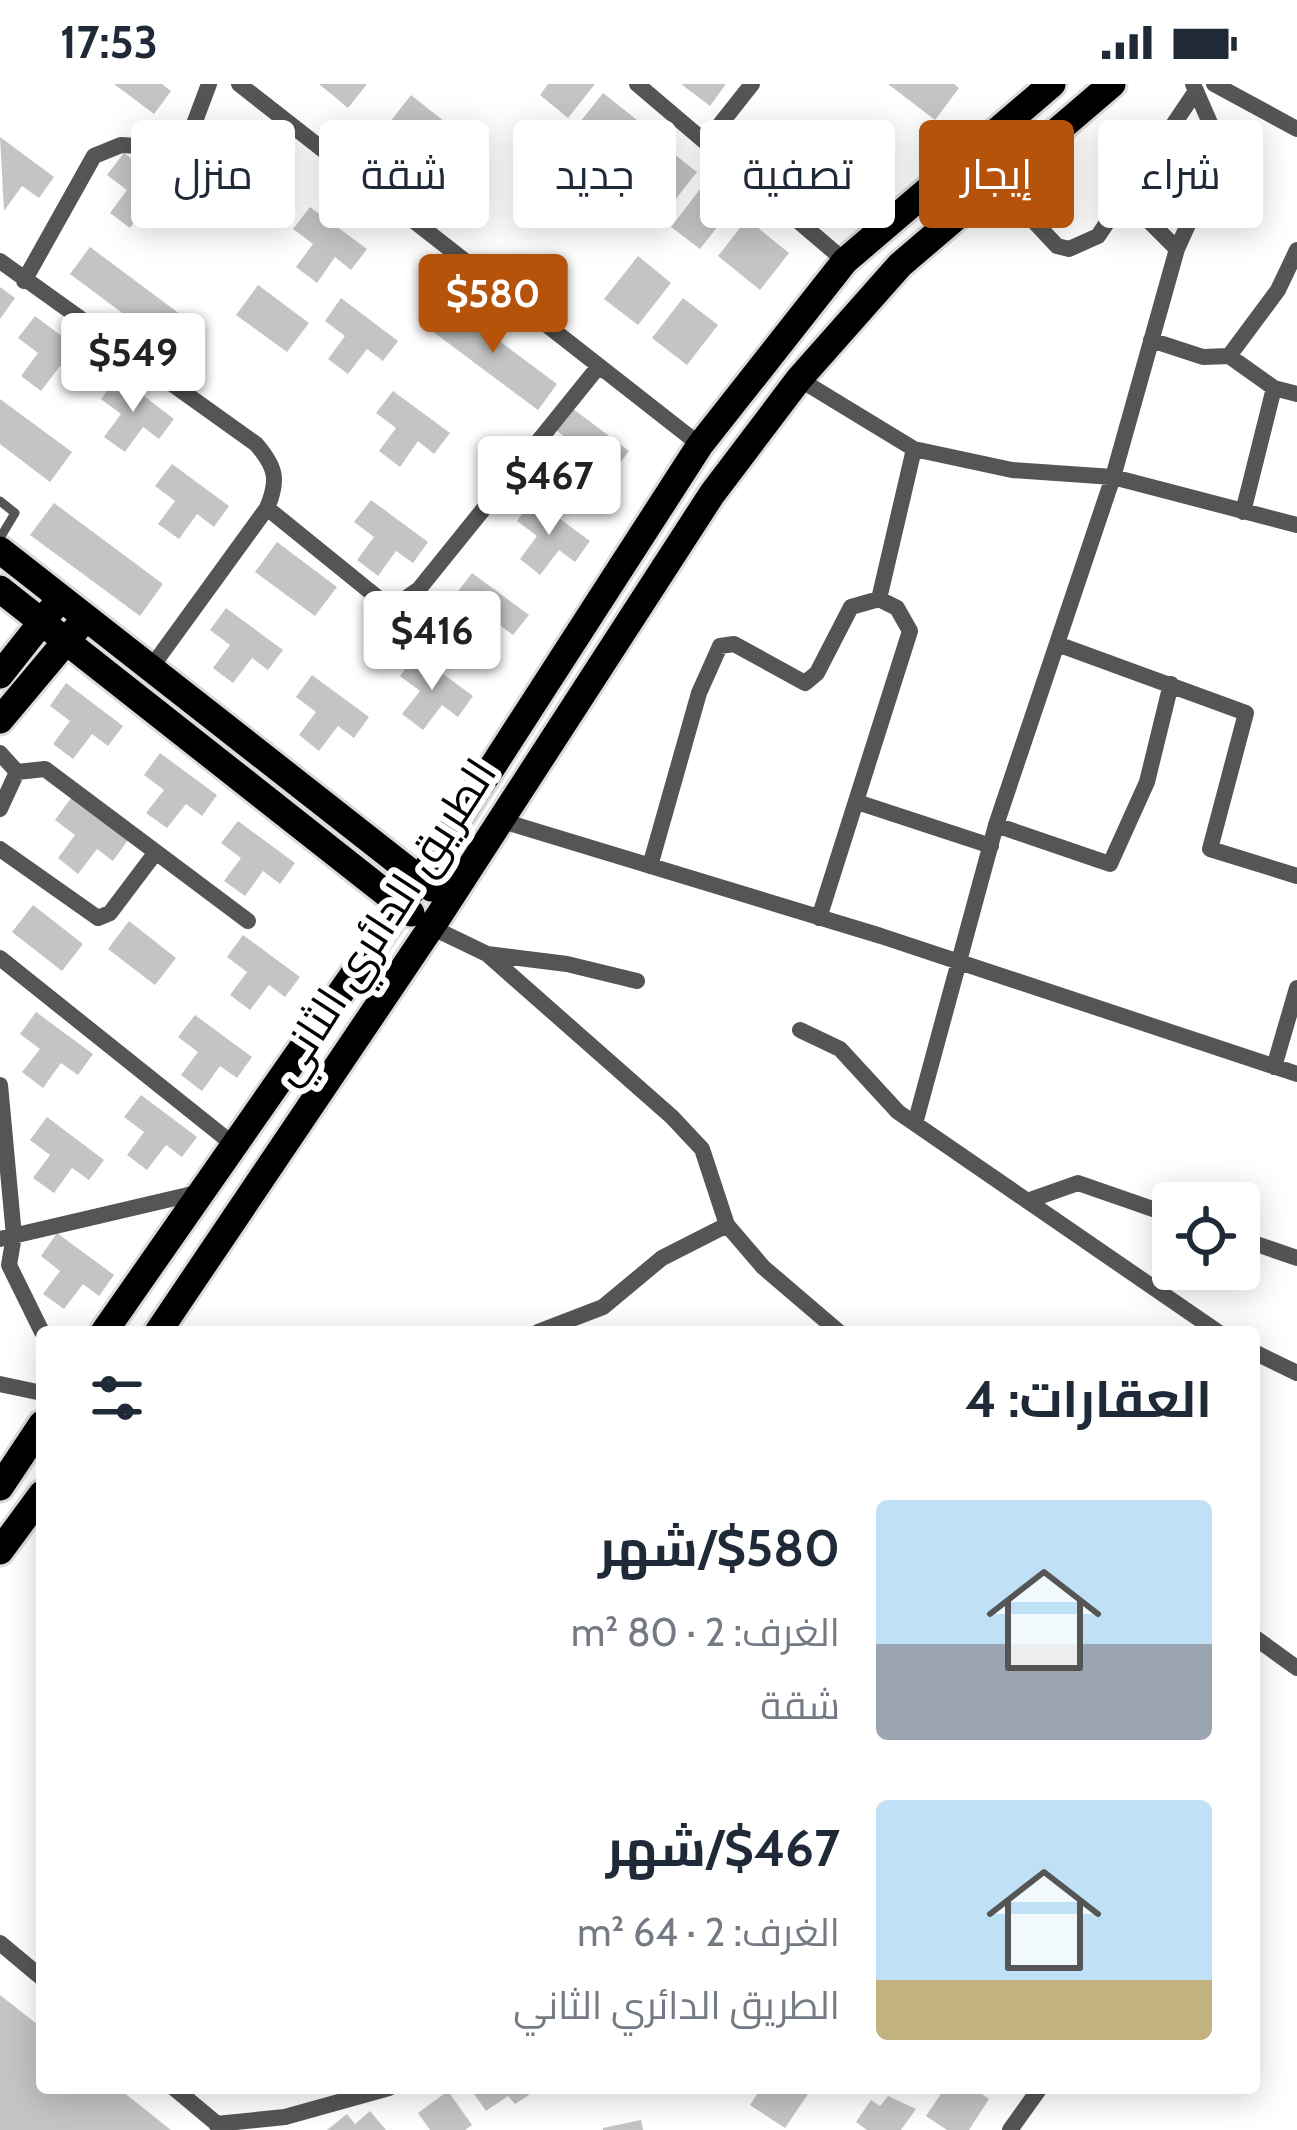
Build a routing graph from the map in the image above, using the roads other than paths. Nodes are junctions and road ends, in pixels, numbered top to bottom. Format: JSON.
{"nodes":[{"id":1,"x":209,"y":84,"type":"edge"},
{"id":2,"x":239,"y":84,"type":"edge"},
{"id":3,"x":637,"y":84,"type":"edge"},
{"id":4,"x":752,"y":84,"type":"edge"},
{"id":5,"x":1052,"y":84,"type":"edge"},
{"id":6,"x":1112,"y":84,"type":"edge"},
{"id":7,"x":1201,"y":86,"type":"edge"},
{"id":8,"x":724,"y":120,"type":"edge"},
{"id":9,"x":1070,"y":120,"type":"edge"},
{"id":10,"x":1178,"y":120,"type":"edge"},
{"id":11,"x":1297,"y":129,"type":"edge"},
{"id":12,"x":700,"y":135,"type":"edge"},
{"id":13,"x":807,"y":228,"type":"edge"},
{"id":14,"x":944,"y":228,"type":"edge"},
{"id":15,"x":1035,"y":228,"type":"edge"},
{"id":16,"x":1104,"y":228,"type":"edge"},
{"id":17,"x":1156,"y":228,"type":"edge"},
{"id":18,"x":1177,"y":249,"type":"junction"},
{"id":19,"x":1297,"y":250,"type":"edge"},
{"id":20,"x":0,"y":261,"type":"edge"},
{"id":21,"x":845,"y":261,"type":"junction"},
{"id":22,"x":23,"y":281,"type":"junction"},
{"id":23,"x":1151,"y":340,"type":"junction"},
{"id":24,"x":1229,"y":356,"type":"junction"},
{"id":25,"x":599,"y":366,"type":"junction"},
{"id":26,"x":799,"y":379,"type":"junction"},
{"id":27,"x":1274,"y":388,"type":"junction"},
{"id":28,"x":1297,"y":394,"type":"edge"},
{"id":29,"x":700,"y":445,"type":"junction"},
{"id":30,"x":914,"y":449,"type":"junction"},
{"id":31,"x":1113,"y":477,"type":"junction"},
{"id":32,"x":0,"y":501,"type":"edge"},
{"id":33,"x":267,"y":508,"type":"junction"},
{"id":34,"x":1244,"y":512,"type":"junction"},
{"id":35,"x":1297,"y":525,"type":"edge"},
{"id":36,"x":0,"y":538,"type":"edge"},
{"id":37,"x":0,"y":550,"type":"edge"},
{"id":38,"x":0,"y":589,"type":"edge"},
{"id":39,"x":61,"y":596,"type":"junction"},
{"id":40,"x":879,"y":599,"type":"junction"},
{"id":41,"x":86,"y":616,"type":"junction"},
{"id":42,"x":43,"y":622,"type":"junction"},
{"id":43,"x":68,"y":640,"type":"junction"},
{"id":44,"x":1060,"y":645,"type":"junction"},
{"id":45,"x":153,"y":665,"type":"junction"},
{"id":46,"x":0,"y":675,"type":"edge"},
{"id":47,"x":1171,"y":684,"type":"junction"},
{"id":48,"x":0,"y":720,"type":"edge"},
{"id":49,"x":0,"y":753,"type":"edge"},
{"id":50,"x":17,"y":772,"type":"junction"},
{"id":51,"x":857,"y":802,"type":"junction"},
{"id":52,"x":0,"y":809,"type":"edge"},
{"id":53,"x":499,"y":820,"type":"junction"},
{"id":54,"x":996,"y":825,"type":"junction"},
{"id":55,"x":991,"y":846,"type":"junction"},
{"id":56,"x":0,"y":849,"type":"edge"},
{"id":57,"x":156,"y":852,"type":"junction"},
{"id":58,"x":650,"y":866,"type":"junction"},
{"id":59,"x":1297,"y":876,"type":"edge"},
{"id":60,"x":420,"y":879,"type":"junction"},
{"id":61,"x":448,"y":901,"type":"junction"},
{"id":62,"x":400,"y":905,"type":"junction"},
{"id":63,"x":819,"y":919,"type":"junction"},
{"id":64,"x":248,"y":921,"type":"dead end"},
{"id":65,"x":431,"y":927,"type":"junction"},
{"id":66,"x":479,"y":949,"type":"junction"},
{"id":67,"x":0,"y":958,"type":"edge"},
{"id":68,"x":958,"y":963,"type":"junction"},
{"id":69,"x":637,"y":981,"type":"dead end"},
{"id":70,"x":1297,"y":988,"type":"edge"},
{"id":71,"x":800,"y":1030,"type":"dead end"},
{"id":72,"x":1274,"y":1067,"type":"junction"},
{"id":73,"x":1297,"y":1074,"type":"edge"},
{"id":74,"x":0,"y":1085,"type":"edge"},
{"id":75,"x":916,"y":1120,"type":"junction"},
{"id":76,"x":234,"y":1145,"type":"junction"},
{"id":77,"x":201,"y":1192,"type":"junction"},
{"id":78,"x":1027,"y":1201,"type":"junction"},
{"id":79,"x":1152,"y":1209,"type":"edge"},
{"id":80,"x":727,"y":1226,"type":"junction"},
{"id":81,"x":7,"y":1238,"type":"edge"},
{"id":82,"x":1260,"y":1245,"type":"edge"},
{"id":83,"x":1297,"y":1258,"type":"edge"},
{"id":84,"x":4,"y":1269,"type":"edge"},
{"id":85,"x":38,"y":1326,"type":"edge"},
{"id":86,"x":108,"y":1326,"type":"edge"},
{"id":87,"x":162,"y":1326,"type":"edge"},
{"id":88,"x":554,"y":1326,"type":"edge"},
{"id":89,"x":831,"y":1326,"type":"edge"},
{"id":90,"x":1209,"y":1326,"type":"edge"},
{"id":91,"x":1260,"y":1355,"type":"edge"},
{"id":92,"x":1297,"y":1373,"type":"edge"},
{"id":93,"x":0,"y":1384,"type":"edge"},
{"id":94,"x":36,"y":1393,"type":"edge"},
{"id":95,"x":36,"y":1433,"type":"edge"},
{"id":96,"x":0,"y":1487,"type":"edge"},
{"id":97,"x":36,"y":1502,"type":"edge"},
{"id":98,"x":0,"y":1551,"type":"edge"},
{"id":99,"x":1260,"y":1641,"type":"edge"},
{"id":100,"x":1297,"y":1668,"type":"edge"},
{"id":101,"x":0,"y":1943,"type":"edge"},
{"id":102,"x":36,"y":1973,"type":"edge"},
{"id":103,"x":181,"y":2094,"type":"edge"},
{"id":104,"x":366,"y":2094,"type":"edge"},
{"id":105,"x":1036,"y":2094,"type":"edge"},
{"id":106,"x":220,"y":2127,"type":"edge"},
{"id":107,"x":1010,"y":2130,"type":"edge"}],
"edges":[{"from":1,"to":22,"type":"street"},
{"from":2,"to":25,"type":"street"},
{"from":3,"to":12,"type":"street"},
{"from":4,"to":8,"type":"street"},
{"from":5,"to":21,"type":"main road","name":"الطريق الدائري الثاني"},
{"from":6,"to":9,"type":"main road","name":"الطريق الدائري الثاني"},
{"from":7,"to":10,"type":"street"},
{"from":7,"to":11,"type":"street"},
{"from":7,"to":18,"type":"street"},
{"from":13,"to":21,"type":"street"},
{"from":14,"to":26,"type":"main road","name":"الطريق الدائري الثاني"},
{"from":15,"to":16,"type":"street"},
{"from":17,"to":18,"type":"street"},
{"from":18,"to":23,"type":"street"},
{"from":19,"to":24,"type":"street"},
{"from":20,"to":22,"type":"street"},
{"from":21,"to":29,"type":"main road","name":"الطريق الدائري الثاني"},
{"from":22,"to":33,"type":"street"},
{"from":23,"to":24,"type":"street"},
{"from":23,"to":31,"type":"street"},
{"from":24,"to":27,"type":"street"},
{"from":25,"to":29,"type":"street"},
{"from":25,"to":33,"type":"street"},
{"from":26,"to":30,"type":"street"},
{"from":26,"to":53,"type":"main road","name":"الطريق الدائري الثاني"},
{"from":27,"to":28,"type":"street"},
{"from":27,"to":34,"type":"street"},
{"from":29,"to":60,"type":"main road","name":"الطريق الدائري الثاني"},
{"from":30,"to":31,"type":"street"},
{"from":30,"to":40,"type":"street"},
{"from":31,"to":34,"type":"street"},
{"from":31,"to":44,"type":"street"},
{"from":32,"to":36,"type":"lane"},
{"from":33,"to":45,"type":"street"},
{"from":34,"to":35,"type":"street"},
{"from":37,"to":39,"type":"main road"},
{"from":38,"to":42,"type":"main road"},
{"from":39,"to":41,"type":"main road"},
{"from":39,"to":42,"type":"main road"},
{"from":40,"to":51,"type":"street"},
{"from":40,"to":58,"type":"street"},
{"from":41,"to":43,"type":"main road"},
{"from":41,"to":45,"type":"main road"},
{"from":42,"to":43,"type":"main road"},
{"from":42,"to":46,"type":"main road"},
{"from":43,"to":48,"type":"main road"},
{"from":43,"to":62,"type":"main road"},
{"from":44,"to":47,"type":"street"},
{"from":44,"to":54,"type":"street"},
{"from":45,"to":60,"type":"main road"},
{"from":47,"to":54,"type":"street"},
{"from":47,"to":59,"type":"street"},
{"from":49,"to":50,"type":"street"},
{"from":50,"to":52,"type":"street"},
{"from":50,"to":57,"type":"street"},
{"from":51,"to":55,"type":"street"},
{"from":51,"to":63,"type":"street"},
{"from":53,"to":58,"type":"street"},
{"from":53,"to":61,"type":"main road","name":"الطريق الدائري الثاني"},
{"from":54,"to":55,"type":"street"},
{"from":55,"to":68,"type":"street"},
{"from":56,"to":57,"type":"street"},
{"from":57,"to":64,"type":"street"},
{"from":58,"to":63,"type":"street"},
{"from":60,"to":61,"type":"main road"},
{"from":60,"to":62,"type":"main road","name":"الطريق الدائري الثاني"},
{"from":61,"to":65,"type":"main road","name":"الطريق الدائري الثاني"},
{"from":61,"to":66,"type":"street"},
{"from":62,"to":65,"type":"main road"},
{"from":62,"to":76,"type":"main road","name":"الطريق الدائري الثاني"},
{"from":63,"to":68,"type":"street"},
{"from":65,"to":66,"type":"street"},
{"from":65,"to":87,"type":"main road","name":"الطريق الدائري الثاني"},
{"from":66,"to":69,"type":"street"},
{"from":66,"to":80,"type":"street"},
{"from":67,"to":76,"type":"street"},
{"from":68,"to":72,"type":"street"},
{"from":68,"to":75,"type":"street"},
{"from":70,"to":72,"type":"street"},
{"from":71,"to":75,"type":"street"},
{"from":72,"to":73,"type":"street"},
{"from":74,"to":81,"type":"street"},
{"from":75,"to":78,"type":"street"},
{"from":76,"to":77,"type":"main road","name":"الطريق الدائري الثاني"},
{"from":77,"to":81,"type":"street"},
{"from":77,"to":86,"type":"main road","name":"الطريق الدائري الثاني"},
{"from":78,"to":79,"type":"street"},
{"from":78,"to":90,"type":"street"},
{"from":80,"to":88,"type":"street"},
{"from":80,"to":89,"type":"street"},
{"from":81,"to":84,"type":"street"},
{"from":82,"to":83,"type":"street"},
{"from":84,"to":85,"type":"street"},
{"from":91,"to":92,"type":"street"},
{"from":93,"to":94,"type":"street"},
{"from":95,"to":96,"type":"main road"},
{"from":97,"to":98,"type":"main road"},
{"from":99,"to":100,"type":"street"},
{"from":101,"to":102,"type":"street"},
{"from":103,"to":106,"type":"street"},
{"from":104,"to":106,"type":"street"},
{"from":105,"to":107,"type":"street"}]}
